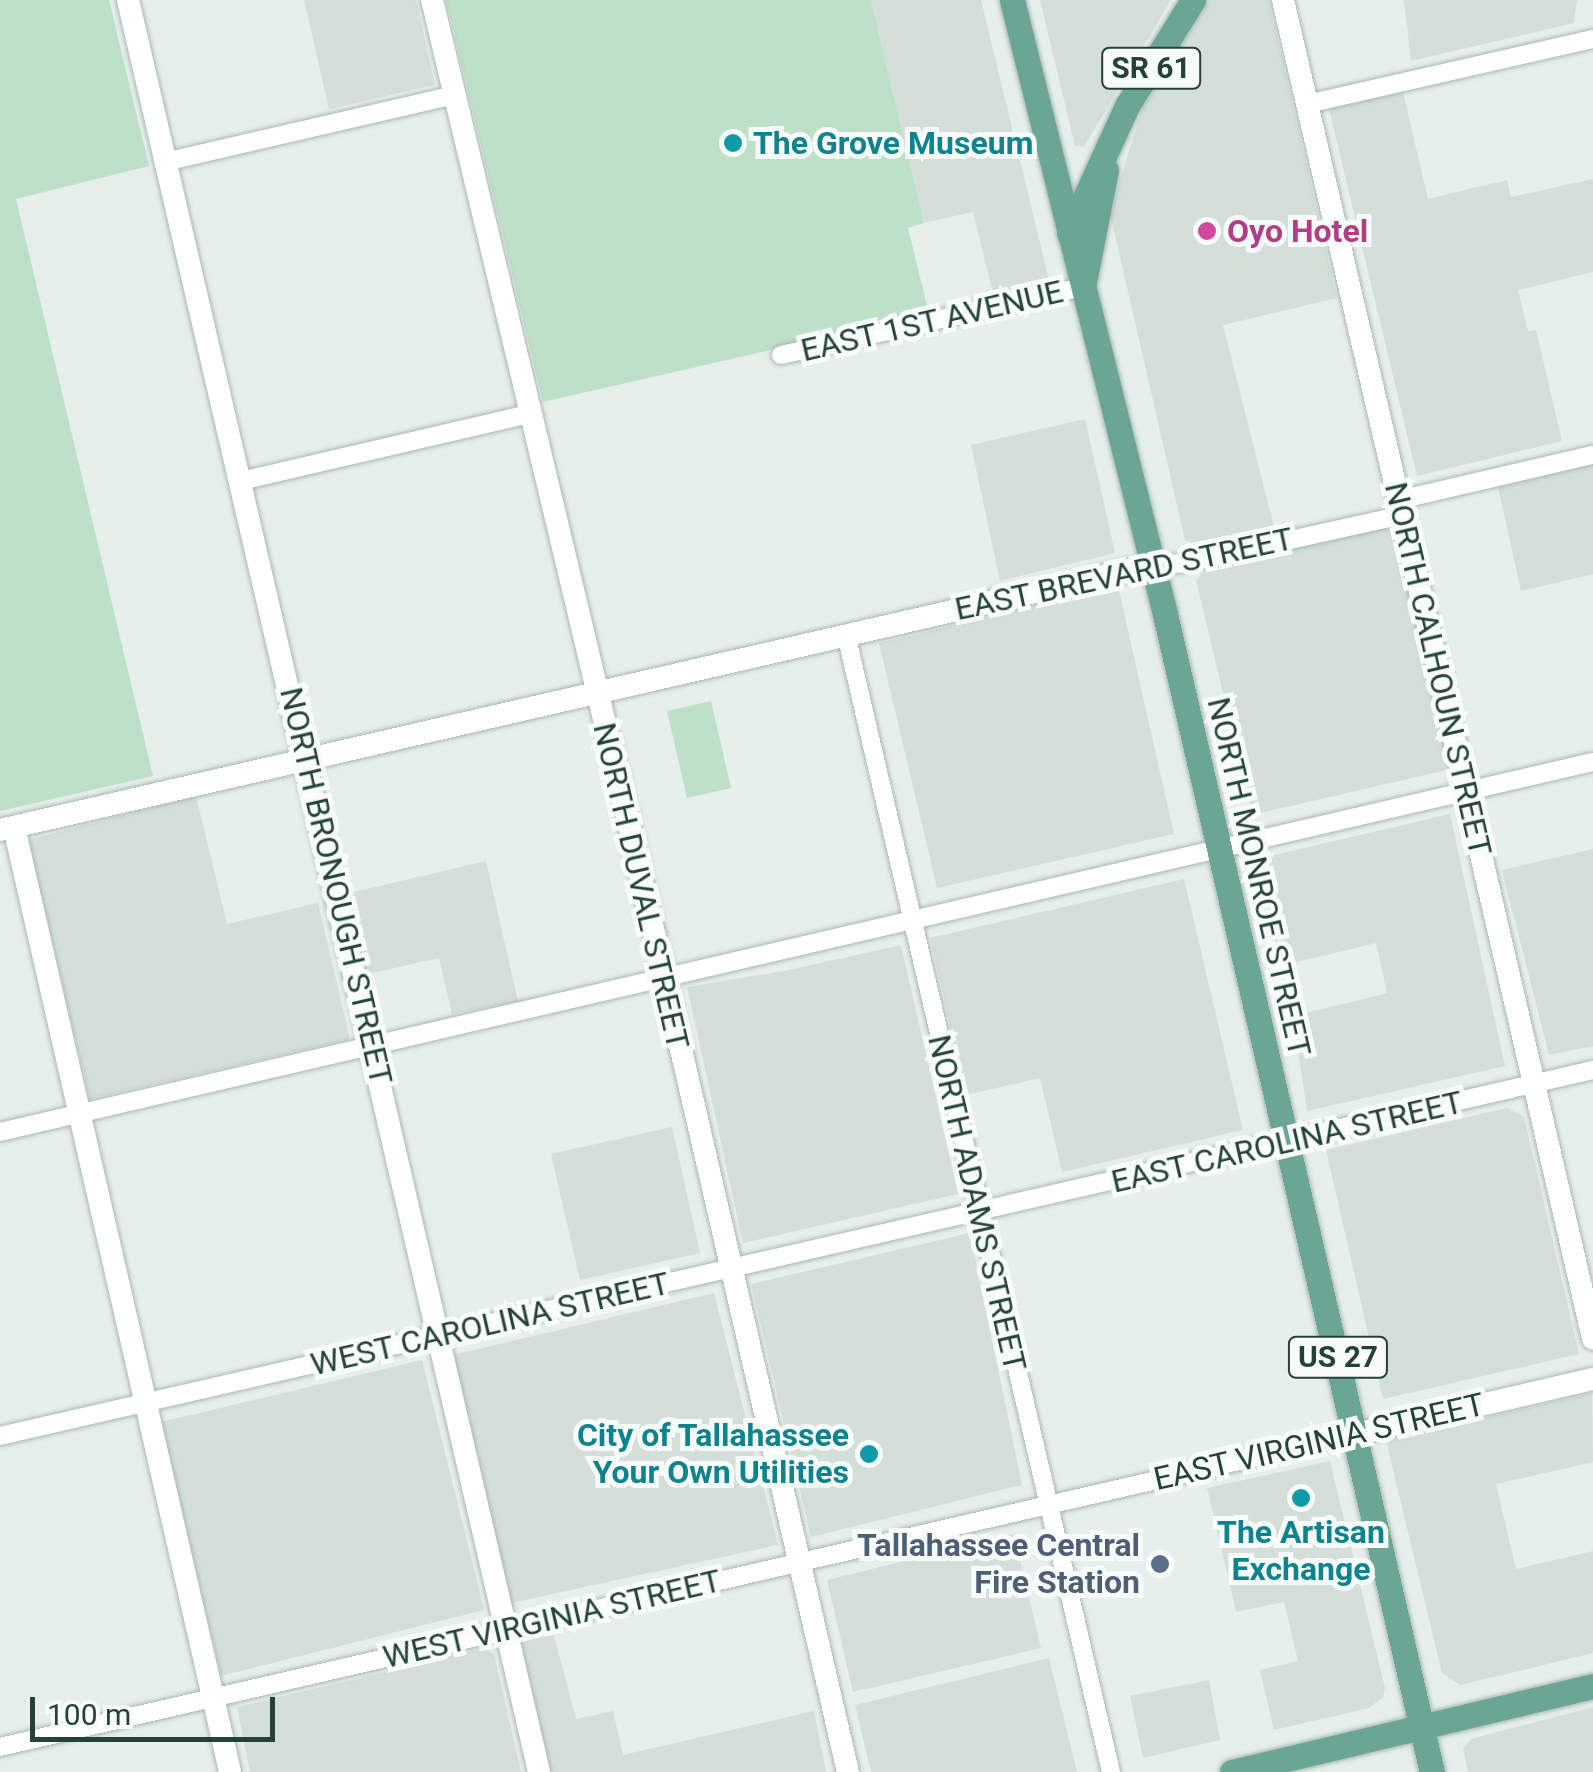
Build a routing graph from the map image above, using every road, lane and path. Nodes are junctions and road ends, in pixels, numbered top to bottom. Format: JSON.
{"nodes":[{"id":1,"x":128,"y":0,"type":"edge"},
{"id":2,"x":432,"y":0,"type":"edge"},
{"id":3,"x":1012,"y":0,"type":"edge"},
{"id":4,"x":1193,"y":0,"type":"edge"},
{"id":5,"x":1283,"y":0,"type":"edge"},
{"id":6,"x":1593,"y":39,"type":"edge"},
{"id":7,"x":454,"y":94,"type":"junction"},
{"id":8,"x":1307,"y":104,"type":"junction"},
{"id":9,"x":1106,"y":147,"type":"junction"},
{"id":10,"x":1048,"y":150,"type":"junction"},
{"id":11,"x":169,"y":161,"type":"junction"},
{"id":12,"x":1069,"y":233,"type":"junction"},
{"id":13,"x":1083,"y":287,"type":"junction"},
{"id":14,"x":781,"y":356,"type":"dead end"},
{"id":15,"x":529,"y":414,"type":"junction"},
{"id":16,"x":1593,"y":455,"type":"edge"},
{"id":17,"x":241,"y":481,"type":"junction"},
{"id":18,"x":1400,"y":508,"type":"junction"},
{"id":19,"x":1152,"y":565,"type":"junction"},
{"id":20,"x":846,"y":634,"type":"junction"},
{"id":21,"x":595,"y":693,"type":"junction"},
{"id":22,"x":306,"y":758,"type":"junction"},
{"id":23,"x":1593,"y":762,"type":"edge"},
{"id":24,"x":1466,"y":792,"type":"junction"},
{"id":25,"x":7,"y":828,"type":"edge"},
{"id":26,"x":1218,"y":849,"type":"junction"},
{"id":27,"x":911,"y":920,"type":"junction"},
{"id":28,"x":664,"y":978,"type":"junction"},
{"id":29,"x":373,"y":1045,"type":"junction"},
{"id":30,"x":1593,"y":1070,"type":"edge"},
{"id":31,"x":1534,"y":1084,"type":"junction"},
{"id":32,"x":80,"y":1114,"type":"junction"},
{"id":33,"x":0,"y":1132,"type":"edge"},
{"id":34,"x":1288,"y":1142,"type":"junction"},
{"id":35,"x":980,"y":1214,"type":"junction"},
{"id":36,"x":731,"y":1270,"type":"junction"},
{"id":37,"x":438,"y":1336,"type":"junction"},
{"id":38,"x":1593,"y":1339,"type":"edge"},
{"id":39,"x":1593,"y":1380,"type":"edge"},
{"id":40,"x":146,"y":1403,"type":"junction"},
{"id":41,"x":1356,"y":1434,"type":"junction"},
{"id":42,"x":0,"y":1436,"type":"edge"},
{"id":43,"x":1046,"y":1505,"type":"junction"},
{"id":44,"x":799,"y":1562,"type":"junction"},
{"id":45,"x":506,"y":1630,"type":"junction"},
{"id":46,"x":1593,"y":1686,"type":"edge"},
{"id":47,"x":213,"y":1698,"type":"junction"},
{"id":48,"x":1422,"y":1728,"type":"junction"},
{"id":49,"x":0,"y":1747,"type":"edge"},
{"id":50,"x":230,"y":1772,"type":"edge"},
{"id":51,"x":540,"y":1772,"type":"edge"},
{"id":52,"x":848,"y":1772,"type":"edge"},
{"id":53,"x":1111,"y":1772,"type":"edge"},
{"id":54,"x":1232,"y":1772,"type":"edge"},
{"id":55,"x":1432,"y":1772,"type":"edge"}],
"edges":[{"from":1,"to":11,"type":"street","name":"NORTH BRONOUGH STREET"},
{"from":2,"to":7,"type":"street","name":"NORTH DUVAL STREET"},
{"from":3,"to":10,"type":"main road","name":"NORTH MONROE STREET","number":"US 27"},
{"from":4,"to":9,"type":"main road","number":"SR 61"},
{"from":5,"to":8,"type":"street","name":"NORTH CALHOUN STREET"},
{"from":6,"to":8,"type":"street"},
{"from":7,"to":11,"type":"street"},
{"from":7,"to":15,"type":"street","name":"NORTH DUVAL STREET"},
{"from":8,"to":18,"type":"street","name":"NORTH CALHOUN STREET"},
{"from":9,"to":10,"type":"main road"},
{"from":9,"to":12,"type":"main road","number":"SR 61"},
{"from":9,"to":13,"type":"main road","number":"SR 61"},
{"from":10,"to":12,"type":"main road","name":"NORTH MONROE STREET","number":"US 27"},
{"from":11,"to":17,"type":"street","name":"NORTH BRONOUGH STREET"},
{"from":12,"to":13,"type":"main road","name":"NORTH MONROE STREET","number":"US 27"},
{"from":13,"to":14,"type":"street","name":"EAST 1ST AVENUE"},
{"from":13,"to":19,"type":"main road","name":"NORTH MONROE STREET","number":"US 27"},
{"from":15,"to":17,"type":"street"},
{"from":15,"to":21,"type":"street","name":"NORTH DUVAL STREET"},
{"from":16,"to":18,"type":"street","name":"EAST BREVARD STREET"},
{"from":17,"to":22,"type":"street","name":"NORTH BRONOUGH STREET"},
{"from":18,"to":19,"type":"street","name":"EAST BREVARD STREET"},
{"from":18,"to":24,"type":"street","name":"NORTH CALHOUN STREET"},
{"from":19,"to":20,"type":"street","name":"EAST BREVARD STREET"},
{"from":19,"to":26,"type":"main road","name":"NORTH MONROE STREET","number":"US 27"},
{"from":20,"to":21,"type":"street","name":"EAST BREVARD STREET"},
{"from":20,"to":27,"type":"street","name":"NORTH ADAMS STREET"},
{"from":21,"to":22,"type":"street","name":"EAST BREVARD STREET"},
{"from":21,"to":28,"type":"street","name":"NORTH DUVAL STREET"},
{"from":22,"to":25,"type":"street","name":"EAST BREVARD STREET"},
{"from":22,"to":29,"type":"street","name":"NORTH BRONOUGH STREET"},
{"from":23,"to":24,"type":"street"},
{"from":24,"to":26,"type":"street"},
{"from":24,"to":31,"type":"street","name":"NORTH CALHOUN STREET"},
{"from":25,"to":32,"type":"street"},
{"from":26,"to":27,"type":"street"},
{"from":26,"to":34,"type":"main road","name":"NORTH MONROE STREET","number":"US 27"},
{"from":27,"to":28,"type":"street"},
{"from":27,"to":35,"type":"street","name":"NORTH ADAMS STREET"},
{"from":28,"to":29,"type":"street"},
{"from":28,"to":36,"type":"street","name":"NORTH DUVAL STREET"},
{"from":29,"to":32,"type":"street"},
{"from":29,"to":37,"type":"street","name":"NORTH BRONOUGH STREET"},
{"from":30,"to":31,"type":"street","name":"EAST CAROLINA STREET"},
{"from":31,"to":34,"type":"street","name":"EAST CAROLINA STREET"},
{"from":31,"to":38,"type":"street","name":"NORTH CALHOUN STREET"},
{"from":32,"to":33,"type":"street"},
{"from":32,"to":40,"type":"street"},
{"from":34,"to":35,"type":"street","name":"EAST CAROLINA STREET"},
{"from":34,"to":41,"type":"main road","name":"NORTH MONROE STREET","number":"US 27"},
{"from":35,"to":36,"type":"street","name":"WEST CAROLINA STREET"},
{"from":35,"to":43,"type":"street","name":"NORTH ADAMS STREET"},
{"from":36,"to":37,"type":"street","name":"WEST CAROLINA STREET"},
{"from":36,"to":44,"type":"street","name":"NORTH DUVAL STREET"},
{"from":37,"to":40,"type":"street","name":"WEST CAROLINA STREET"},
{"from":37,"to":45,"type":"street","name":"NORTH BRONOUGH STREET"},
{"from":39,"to":41,"type":"street","name":"EAST VIRGINIA STREET"},
{"from":40,"to":42,"type":"street","name":"WEST CAROLINA STREET"},
{"from":40,"to":47,"type":"street"},
{"from":41,"to":43,"type":"street","name":"EAST VIRGINIA STREET"},
{"from":41,"to":48,"type":"main road","name":"NORTH MONROE STREET","number":"US 27"},
{"from":43,"to":44,"type":"street","name":"WEST VIRGINIA STREET"},
{"from":43,"to":53,"type":"street","name":"NORTH ADAMS STREET"},
{"from":44,"to":45,"type":"street","name":"WEST VIRGINIA STREET"},
{"from":44,"to":52,"type":"street","name":"NORTH DUVAL STREET"},
{"from":45,"to":47,"type":"street","name":"WEST VIRGINIA STREET"},
{"from":45,"to":51,"type":"street","name":"NORTH BRONOUGH STREET"},
{"from":46,"to":48,"type":"main road"},
{"from":47,"to":49,"type":"street","name":"WEST VIRGINIA STREET"},
{"from":47,"to":50,"type":"street"},
{"from":48,"to":54,"type":"main road"},
{"from":48,"to":55,"type":"main road","name":"NORTH MONROE STREET","number":"US 27"}]}
